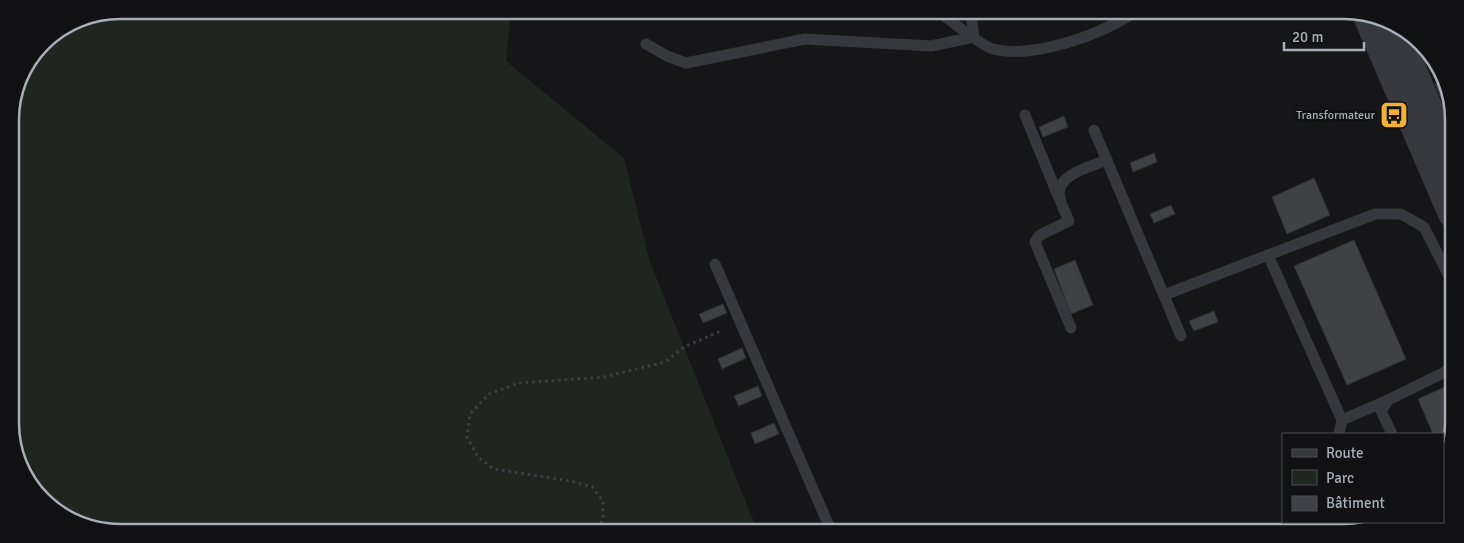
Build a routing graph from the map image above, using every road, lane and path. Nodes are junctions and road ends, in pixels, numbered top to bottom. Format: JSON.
{"nodes":[{"id":1,"x":949,"y":19,"type":"edge"},
{"id":2,"x":972,"y":19,"type":"edge"},
{"id":3,"x":1121,"y":19,"type":"edge"},
{"id":4,"x":1370,"y":22,"type":"edge"},
{"id":5,"x":1398,"y":35,"type":"edge"},
{"id":6,"x":974,"y":37,"type":"junction"},
{"id":7,"x":646,"y":44,"type":"dead end"},
{"id":8,"x":1025,"y":116,"type":"dead end"},
{"id":9,"x":1094,"y":130,"type":"dead end"},
{"id":10,"x":1445,"y":147,"type":"edge"},
{"id":11,"x":1107,"y":160,"type":"junction"},
{"id":12,"x":1059,"y":198,"type":"junction"},
{"id":13,"x":1445,"y":198,"type":"edge"},
{"id":14,"x":1268,"y":255,"type":"junction"},
{"id":15,"x":715,"y":264,"type":"dead end"},
{"id":16,"x":1445,"y":268,"type":"edge"},
{"id":17,"x":1164,"y":295,"type":"junction"},
{"id":18,"x":740,"y":322,"type":"junction"},
{"id":19,"x":1071,"y":328,"type":"dead end"},
{"id":20,"x":1181,"y":336,"type":"dead end"},
{"id":21,"x":1445,"y":372,"type":"edge"},
{"id":22,"x":1388,"y":400,"type":"junction"},
{"id":23,"x":1342,"y":420,"type":"junction"},
{"id":24,"x":1339,"y":433,"type":"edge"},
{"id":25,"x":1392,"y":433,"type":"edge"},
{"id":26,"x":601,"y":524,"type":"edge"},
{"id":27,"x":828,"y":524,"type":"edge"}],
"edges":[{"from":1,"to":6,"type":"lane"},
{"from":2,"to":6,"type":"lane"},
{"from":3,"to":6,"type":"lane"},
{"from":4,"to":13,"type":"street"},
{"from":5,"to":10,"type":"street"},
{"from":6,"to":7,"type":"lane"},
{"from":8,"to":12,"type":"lane"},
{"from":9,"to":11,"type":"lane"},
{"from":11,"to":12,"type":"lane"},
{"from":11,"to":17,"type":"lane"},
{"from":12,"to":19,"type":"lane"},
{"from":14,"to":16,"type":"lane"},
{"from":14,"to":17,"type":"lane"},
{"from":14,"to":23,"type":"lane"},
{"from":15,"to":18,"type":"lane"},
{"from":17,"to":20,"type":"lane"},
{"from":18,"to":26,"type":"path"},
{"from":18,"to":27,"type":"lane"},
{"from":21,"to":22,"type":"lane"},
{"from":22,"to":23,"type":"lane"},
{"from":22,"to":25,"type":"lane"},
{"from":23,"to":24,"type":"lane"}]}
